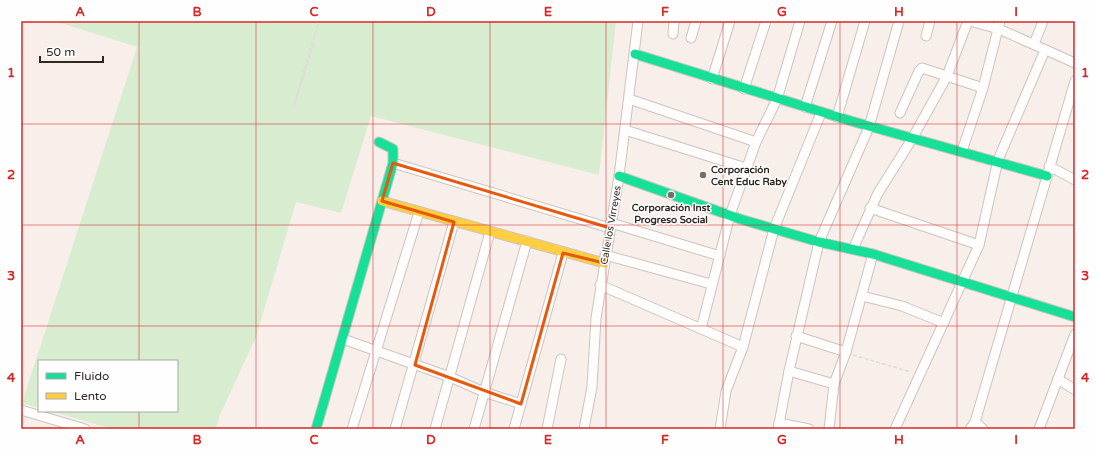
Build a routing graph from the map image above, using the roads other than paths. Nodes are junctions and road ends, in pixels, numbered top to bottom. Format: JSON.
{"nodes":[{"id":1,"x":638,"y":21,"type":"edge"},
{"id":2,"x":674,"y":21,"type":"edge"},
{"id":3,"x":696,"y":21,"type":"edge"},
{"id":4,"x":730,"y":21,"type":"edge"},
{"id":5,"x":766,"y":21,"type":"edge"},
{"id":6,"x":800,"y":21,"type":"edge"},
{"id":7,"x":832,"y":21,"type":"edge"},
{"id":8,"x":865,"y":21,"type":"edge"},
{"id":9,"x":899,"y":21,"type":"edge"},
{"id":10,"x":930,"y":21,"type":"edge"},
{"id":11,"x":969,"y":21,"type":"edge"},
{"id":12,"x":1043,"y":21,"type":"edge"},
{"id":13,"x":1000,"y":25,"type":"edge"},
{"id":14,"x":673,"y":34,"type":"dead end"},
{"id":15,"x":926,"y":36,"type":"dead end"},
{"id":16,"x":691,"y":38,"type":"dead end"},
{"id":17,"x":1034,"y":44,"type":"junction"},
{"id":18,"x":1045,"y":50,"type":"junction"},
{"id":19,"x":635,"y":54,"type":"junction"},
{"id":20,"x":1075,"y":63,"type":"edge"},
{"id":21,"x":947,"y":76,"type":"junction"},
{"id":22,"x":712,"y":79,"type":"junction"},
{"id":23,"x":1075,"y":81,"type":"edge"},
{"id":24,"x":983,"y":88,"type":"junction"},
{"id":25,"x":744,"y":89,"type":"junction"},
{"id":26,"x":629,"y":99,"type":"junction"},
{"id":27,"x":777,"y":99,"type":"junction"},
{"id":28,"x":805,"y":107,"type":"junction"},
{"id":29,"x":821,"y":113,"type":"junction"},
{"id":30,"x":900,"y":113,"type":"dead end"},
{"id":31,"x":837,"y":117,"type":"junction"},
{"id":32,"x":869,"y":127,"type":"junction"},
{"id":33,"x":625,"y":130,"type":"junction"},
{"id":34,"x":912,"y":139,"type":"junction"},
{"id":35,"x":379,"y":142,"type":"dead end"},
{"id":36,"x":756,"y":142,"type":"junction"},
{"id":37,"x":962,"y":151,"type":"junction"},
{"id":38,"x":998,"y":160,"type":"junction"},
{"id":39,"x":393,"y":163,"type":"junction"},
{"id":40,"x":1049,"y":166,"type":"junction"},
{"id":41,"x":746,"y":168,"type":"junction"},
{"id":42,"x":619,"y":176,"type":"junction"},
{"id":43,"x":1047,"y":176,"type":"junction"},
{"id":44,"x":1075,"y":180,"type":"edge"},
{"id":45,"x":382,"y":201,"type":"junction"},
{"id":46,"x":870,"y":208,"type":"junction"},
{"id":47,"x":419,"y":212,"type":"junction"},
{"id":48,"x":730,"y":216,"type":"junction"},
{"id":49,"x":454,"y":222,"type":"junction"},
{"id":50,"x":610,"y":225,"type":"junction"},
{"id":51,"x":774,"y":229,"type":"junction"},
{"id":52,"x":490,"y":232,"type":"junction"},
{"id":53,"x":526,"y":241,"type":"junction"},
{"id":54,"x":818,"y":242,"type":"junction"},
{"id":55,"x":979,"y":245,"type":"junction"},
{"id":56,"x":853,"y":249,"type":"junction"},
{"id":57,"x":563,"y":253,"type":"junction"},
{"id":58,"x":873,"y":254,"type":"junction"},
{"id":59,"x":720,"y":256,"type":"junction"},
{"id":60,"x":604,"y":259,"type":"junction"},
{"id":61,"x":963,"y":282,"type":"junction"},
{"id":62,"x":711,"y":284,"type":"junction"},
{"id":63,"x":600,"y":285,"type":"junction"},
{"id":64,"x":862,"y":296,"type":"junction"},
{"id":65,"x":1013,"y":297,"type":"junction"},
{"id":66,"x":1075,"y":317,"type":"edge"},
{"id":67,"x":944,"y":323,"type":"junction"},
{"id":68,"x":700,"y":328,"type":"junction"},
{"id":69,"x":1075,"y":334,"type":"edge"},
{"id":70,"x":796,"y":336,"type":"junction"},
{"id":71,"x":343,"y":339,"type":"junction"},
{"id":72,"x":743,"y":347,"type":"junction"},
{"id":73,"x":376,"y":351,"type":"junction"},
{"id":74,"x":846,"y":352,"type":"junction"},
{"id":75,"x":561,"y":359,"type":"dead end"},
{"id":76,"x":415,"y":365,"type":"junction"},
{"id":77,"x":788,"y":371,"type":"junction"},
{"id":78,"x":450,"y":377,"type":"junction"},
{"id":79,"x":1058,"y":379,"type":"junction"},
{"id":80,"x":834,"y":384,"type":"junction"},
{"id":81,"x":1075,"y":390,"type":"edge"},
{"id":82,"x":484,"y":392,"type":"junction"},
{"id":83,"x":521,"y":404,"type":"junction"},
{"id":84,"x":21,"y":410,"type":"edge"},
{"id":85,"x":972,"y":425,"type":"edge"},
{"id":86,"x":779,"y":426,"type":"edge"},
{"id":87,"x":85,"y":429,"type":"edge"},
{"id":88,"x":316,"y":429,"type":"edge"},
{"id":89,"x":352,"y":429,"type":"edge"},
{"id":90,"x":395,"y":429,"type":"edge"},
{"id":91,"x":435,"y":429,"type":"edge"},
{"id":92,"x":474,"y":429,"type":"edge"},
{"id":93,"x":514,"y":429,"type":"edge"},
{"id":94,"x":547,"y":429,"type":"edge"},
{"id":95,"x":584,"y":429,"type":"edge"},
{"id":96,"x":720,"y":429,"type":"edge"},
{"id":97,"x":809,"y":429,"type":"edge"},
{"id":98,"x":829,"y":429,"type":"edge"},
{"id":99,"x":895,"y":429,"type":"edge"},
{"id":100,"x":984,"y":429,"type":"edge"},
{"id":101,"x":1040,"y":429,"type":"edge"}],
"edges":[{"from":1,"to":19,"type":"street","name":"Calle los Virreyes"},
{"from":2,"to":14,"type":"street"},
{"from":3,"to":16,"type":"street"},
{"from":4,"to":22,"type":"street"},
{"from":5,"to":25,"type":"street"},
{"from":6,"to":27,"type":"street"},
{"from":7,"to":28,"type":"street"},
{"from":8,"to":31,"type":"street"},
{"from":9,"to":32,"type":"street"},
{"from":10,"to":15,"type":"street"},
{"from":11,"to":13,"type":"street"},
{"from":11,"to":21,"type":"street"},
{"from":12,"to":17,"type":"street"},
{"from":13,"to":17,"type":"street"},
{"from":13,"to":24,"type":"street"},
{"from":17,"to":18,"type":"street"},
{"from":18,"to":20,"type":"street"},
{"from":18,"to":38,"type":"street"},
{"from":19,"to":22,"type":"street"},
{"from":19,"to":26,"type":"street","name":"Calle los Virreyes"},
{"from":21,"to":24,"type":"street"},
{"from":21,"to":30,"type":"street"},
{"from":21,"to":34,"type":"street"},
{"from":22,"to":25,"type":"street"},
{"from":23,"to":40,"type":"street"},
{"from":24,"to":37,"type":"street"},
{"from":25,"to":27,"type":"street"},
{"from":26,"to":33,"type":"street","name":"Calle los Virreyes"},
{"from":26,"to":36,"type":"street"},
{"from":27,"to":28,"type":"street"},
{"from":27,"to":36,"type":"street"},
{"from":28,"to":29,"type":"street"},
{"from":29,"to":31,"type":"street"},
{"from":29,"to":51,"type":"street"},
{"from":31,"to":32,"type":"street"},
{"from":32,"to":34,"type":"street"},
{"from":32,"to":54,"type":"street"},
{"from":33,"to":41,"type":"street"},
{"from":33,"to":42,"type":"street","name":"Calle los Virreyes"},
{"from":34,"to":37,"type":"street"},
{"from":34,"to":46,"type":"street"},
{"from":35,"to":39,"type":"street"},
{"from":36,"to":41,"type":"street"},
{"from":37,"to":38,"type":"street"},
{"from":38,"to":43,"type":"street"},
{"from":38,"to":55,"type":"street"},
{"from":39,"to":45,"type":"street"},
{"from":39,"to":50,"type":"street"},
{"from":40,"to":43,"type":"street"},
{"from":40,"to":44,"type":"street"},
{"from":41,"to":48,"type":"street"},
{"from":42,"to":48,"type":"street"},
{"from":42,"to":50,"type":"street","name":"Calle los Virreyes"},
{"from":43,"to":65,"type":"street"},
{"from":45,"to":47,"type":"street"},
{"from":45,"to":71,"type":"street"},
{"from":46,"to":55,"type":"street"},
{"from":46,"to":56,"type":"street"},
{"from":47,"to":49,"type":"street"},
{"from":47,"to":73,"type":"street"},
{"from":48,"to":51,"type":"street"},
{"from":48,"to":59,"type":"street"},
{"from":49,"to":52,"type":"street"},
{"from":49,"to":76,"type":"street"},
{"from":50,"to":59,"type":"street"},
{"from":50,"to":60,"type":"street","name":"Calle los Virreyes"},
{"from":51,"to":54,"type":"street"},
{"from":51,"to":72,"type":"street"},
{"from":52,"to":53,"type":"street"},
{"from":52,"to":78,"type":"street"},
{"from":53,"to":57,"type":"street"},
{"from":53,"to":82,"type":"street"},
{"from":54,"to":56,"type":"street"},
{"from":54,"to":70,"type":"street"},
{"from":55,"to":61,"type":"street"},
{"from":56,"to":58,"type":"street"},
{"from":57,"to":60,"type":"street"},
{"from":57,"to":83,"type":"street"},
{"from":58,"to":61,"type":"street"},
{"from":58,"to":64,"type":"street"},
{"from":59,"to":62,"type":"street"},
{"from":60,"to":62,"type":"street"},
{"from":60,"to":63,"type":"street","name":"Calle los Virreyes"},
{"from":61,"to":65,"type":"street"},
{"from":61,"to":67,"type":"street"},
{"from":62,"to":68,"type":"street"},
{"from":63,"to":68,"type":"street"},
{"from":63,"to":95,"type":"street","name":"Calle los Virreyes"},
{"from":64,"to":67,"type":"street"},
{"from":64,"to":74,"type":"street"},
{"from":65,"to":66,"type":"street"},
{"from":65,"to":85,"type":"street"},
{"from":67,"to":99,"type":"street"},
{"from":68,"to":72,"type":"street"},
{"from":69,"to":79,"type":"street"},
{"from":70,"to":74,"type":"street"},
{"from":70,"to":77,"type":"street"},
{"from":71,"to":73,"type":"street"},
{"from":71,"to":88,"type":"street"},
{"from":72,"to":96,"type":"street"},
{"from":73,"to":76,"type":"street"},
{"from":73,"to":89,"type":"street"},
{"from":74,"to":80,"type":"street"},
{"from":75,"to":94,"type":"street"},
{"from":76,"to":78,"type":"street"},
{"from":76,"to":90,"type":"street"},
{"from":77,"to":80,"type":"street"},
{"from":77,"to":86,"type":"street"},
{"from":78,"to":82,"type":"street"},
{"from":78,"to":91,"type":"street"},
{"from":79,"to":81,"type":"street"},
{"from":79,"to":101,"type":"street"},
{"from":80,"to":98,"type":"street"},
{"from":82,"to":83,"type":"street"},
{"from":82,"to":92,"type":"street"},
{"from":83,"to":93,"type":"street"},
{"from":84,"to":87,"type":"street"},
{"from":85,"to":100,"type":"street"},
{"from":86,"to":97,"type":"street"}]}
